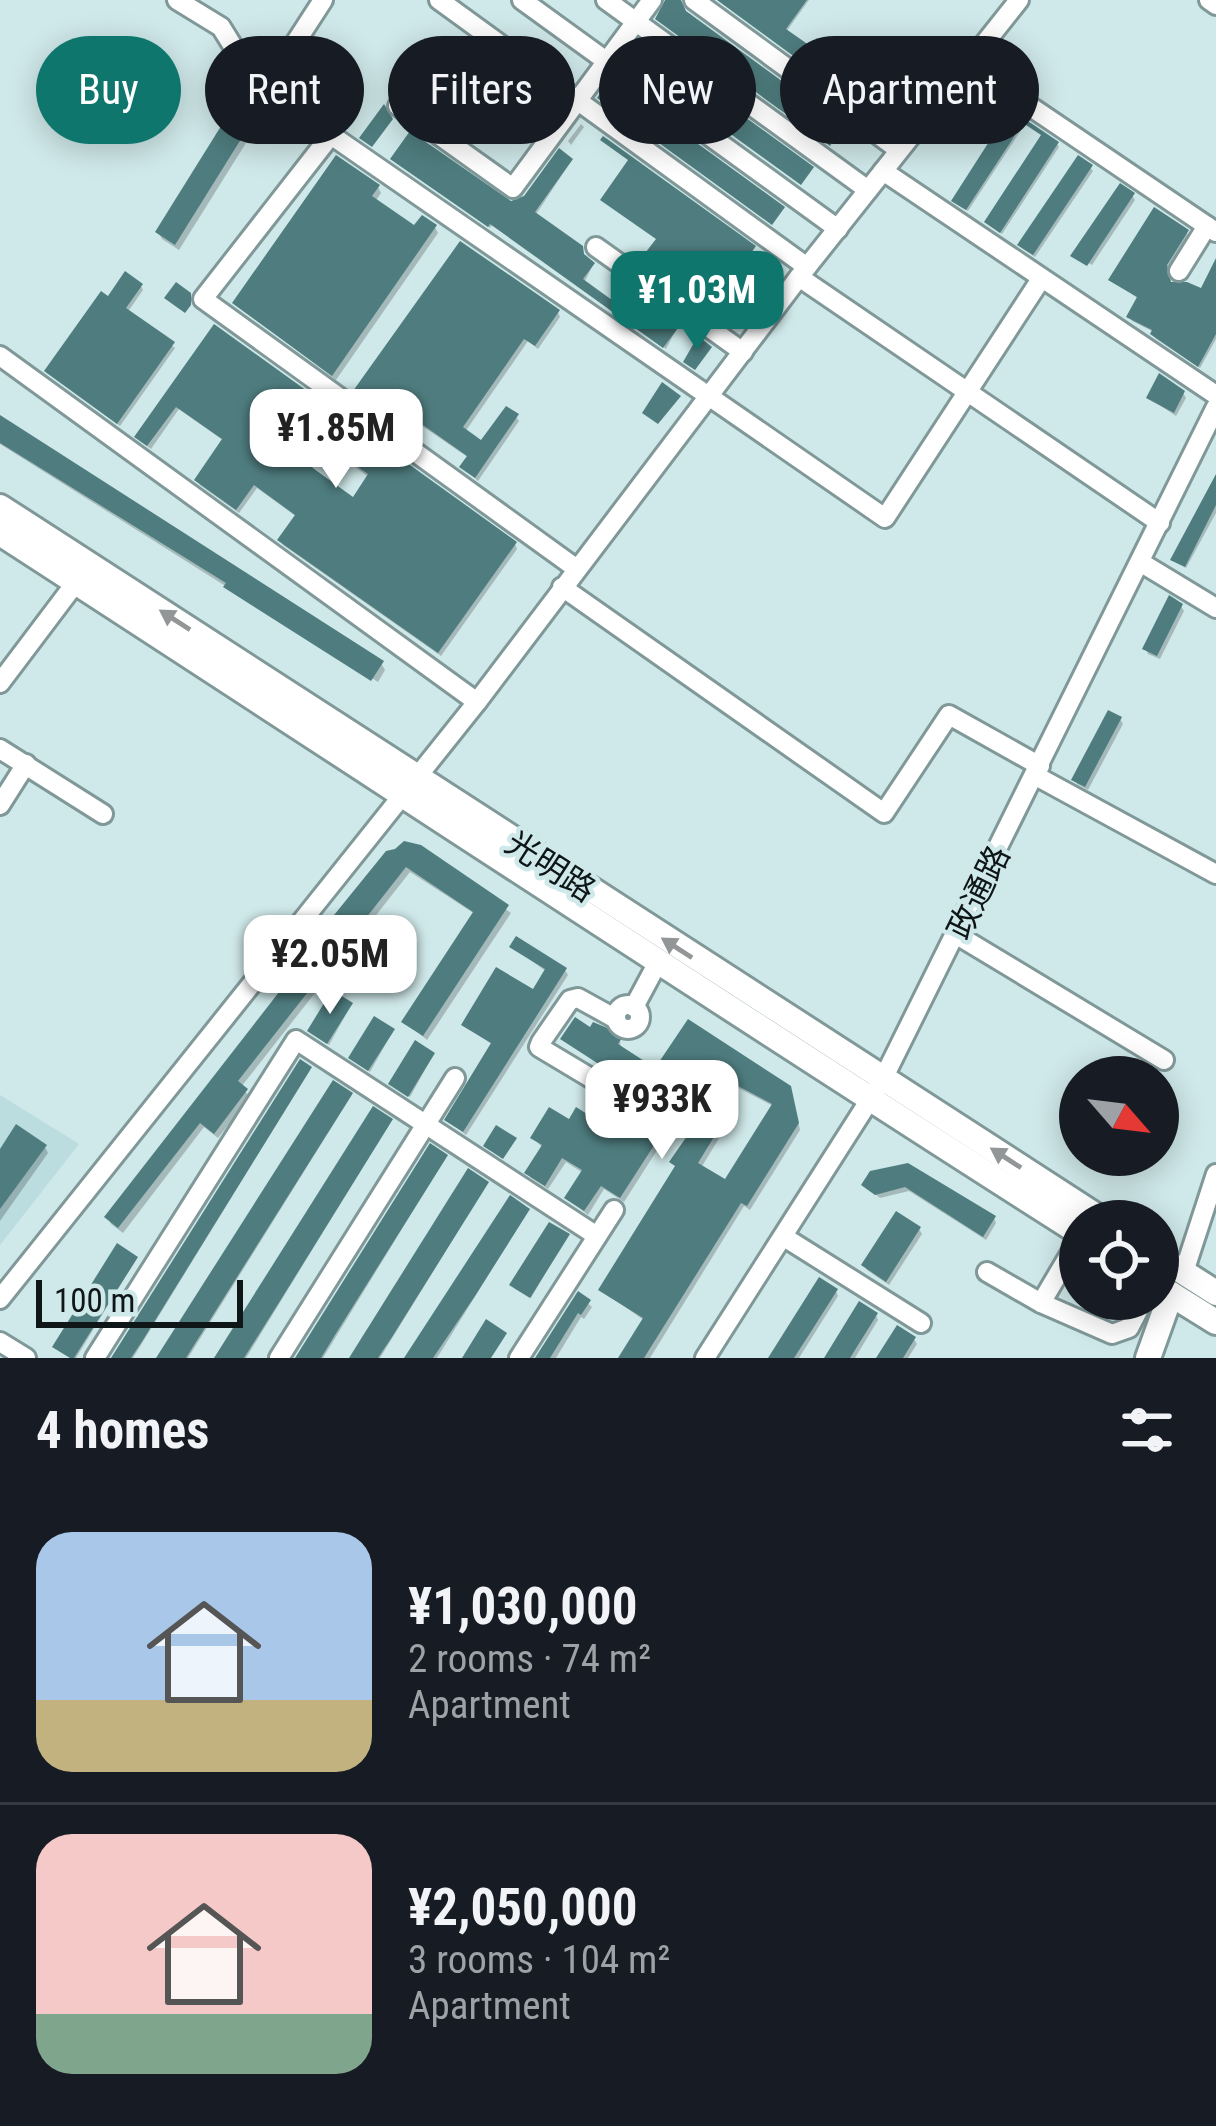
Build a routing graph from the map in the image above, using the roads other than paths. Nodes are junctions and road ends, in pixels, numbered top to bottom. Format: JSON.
{"nodes":[{"id":1,"x":177,"y":0,"type":"edge"},
{"id":2,"x":323,"y":0,"type":"edge"},
{"id":3,"x":439,"y":0,"type":"edge"},
{"id":4,"x":522,"y":0,"type":"edge"},
{"id":5,"x":605,"y":0,"type":"edge"},
{"id":6,"x":652,"y":0,"type":"edge"},
{"id":7,"x":694,"y":0,"type":"edge"},
{"id":8,"x":1019,"y":0,"type":"edge"},
{"id":9,"x":636,"y":22,"type":"junction"},
{"id":10,"x":227,"y":36,"type":"edge"},
{"id":11,"x":300,"y":36,"type":"edge"},
{"id":12,"x":626,"y":36,"type":"edge"},
{"id":13,"x":989,"y":36,"type":"edge"},
{"id":14,"x":599,"y":56,"type":"edge"},
{"id":15,"x":599,"y":72,"type":"edge"},
{"id":16,"x":578,"y":100,"type":"junction"},
{"id":17,"x":575,"y":104,"type":"edge"},
{"id":18,"x":1039,"y":112,"type":"edge"},
{"id":19,"x":324,"y":144,"type":"edge"},
{"id":20,"x":344,"y":144,"type":"edge"},
{"id":21,"x":451,"y":144,"type":"edge"},
{"id":22,"x":546,"y":144,"type":"edge"},
{"id":23,"x":720,"y":144,"type":"edge"},
{"id":24,"x":904,"y":144,"type":"edge"},
{"id":25,"x":899,"y":150,"type":"junction"},
{"id":26,"x":883,"y":171,"type":"junction"},
{"id":27,"x":868,"y":190,"type":"junction"},
{"id":28,"x":838,"y":229,"type":"junction"},
{"id":29,"x":1212,"y":229,"type":"edge"},
{"id":30,"x":596,"y":247,"type":"dead end"},
{"id":31,"x":1179,"y":271,"type":"dead end"},
{"id":32,"x":803,"y":272,"type":"junction"},
{"id":33,"x":1041,"y":279,"type":"junction"},
{"id":34,"x":743,"y":352,"type":"junction"},
{"id":35,"x":0,"y":356,"type":"edge"},
{"id":36,"x":966,"y":394,"type":"junction"},
{"id":37,"x":1216,"y":395,"type":"edge"},
{"id":38,"x":706,"y":398,"type":"junction"},
{"id":39,"x":1216,"y":407,"type":"edge"},
{"id":40,"x":0,"y":507,"type":"edge"},
{"id":41,"x":1160,"y":523,"type":"junction"},
{"id":42,"x":0,"y":533,"type":"edge"},
{"id":43,"x":1140,"y":562,"type":"junction"},
{"id":44,"x":577,"y":569,"type":"junction"},
{"id":45,"x":83,"y":573,"type":"junction"},
{"id":46,"x":562,"y":587,"type":"junction"},
{"id":47,"x":1216,"y":608,"type":"edge"},
{"id":48,"x":0,"y":683,"type":"edge"},
{"id":49,"x":477,"y":702,"type":"junction"},
{"id":50,"x":0,"y":749,"type":"edge"},
{"id":51,"x":26,"y":764,"type":"junction"},
{"id":52,"x":1038,"y":771,"type":"junction"},
{"id":53,"x":409,"y":785,"type":"junction"},
{"id":54,"x":0,"y":806,"type":"edge"},
{"id":55,"x":103,"y":814,"type":"dead end"},
{"id":56,"x":1216,"y":874,"type":"edge"},
{"id":57,"x":957,"y":935,"type":"junction"},
{"id":58,"x":657,"y":964,"type":"junction"},
{"id":59,"x":1157,"y":1056,"type":"edge"},
{"id":60,"x":455,"y":1078,"type":"dead end"},
{"id":61,"x":594,"y":1080,"type":"dead end"},
{"id":62,"x":877,"y":1090,"type":"junction"},
{"id":63,"x":426,"y":1124,"type":"junction"},
{"id":64,"x":1216,"y":1174,"type":"edge"},
{"id":65,"x":1068,"y":1200,"type":"edge"},
{"id":66,"x":614,"y":1210,"type":"dead end"},
{"id":67,"x":1059,"y":1220,"type":"edge"},
{"id":68,"x":597,"y":1236,"type":"junction"},
{"id":69,"x":784,"y":1237,"type":"junction"},
{"id":70,"x":1179,"y":1264,"type":"edge"},
{"id":71,"x":988,"y":1272,"type":"dead end"},
{"id":72,"x":1059,"y":1272,"type":"edge"},
{"id":73,"x":1179,"y":1286,"type":"edge"},
{"id":74,"x":1179,"y":1291,"type":"edge"},
{"id":75,"x":1216,"y":1293,"type":"edge"},
{"id":76,"x":0,"y":1299,"type":"edge"},
{"id":77,"x":1041,"y":1303,"type":"junction"},
{"id":78,"x":1059,"y":1311,"type":"edge"},
{"id":79,"x":1080,"y":1320,"type":"edge"},
{"id":80,"x":1133,"y":1320,"type":"edge"},
{"id":81,"x":1160,"y":1320,"type":"edge"},
{"id":82,"x":1216,"y":1322,"type":"edge"},
{"id":83,"x":921,"y":1323,"type":"dead end"},
{"id":84,"x":0,"y":1342,"type":"edge"},
{"id":85,"x":26,"y":1358,"type":"edge"},
{"id":86,"x":95,"y":1358,"type":"edge"},
{"id":87,"x":279,"y":1358,"type":"edge"},
{"id":88,"x":519,"y":1358,"type":"edge"},
{"id":89,"x":705,"y":1358,"type":"edge"},
{"id":90,"x":1148,"y":1358,"type":"edge"}],
"edges":[{"from":1,"to":10,"type":"street"},
{"from":2,"to":11,"type":"street"},
{"from":3,"to":16,"type":"street"},
{"from":4,"to":14,"type":"street"},
{"from":5,"to":9,"type":"street"},
{"from":6,"to":9,"type":"street"},
{"from":7,"to":25,"type":"street"},
{"from":8,"to":13,"type":"street"},
{"from":9,"to":12,"type":"street"},
{"from":9,"to":27,"type":"street"},
{"from":15,"to":16,"type":"street"},
{"from":16,"to":17,"type":"street"},
{"from":16,"to":32,"type":"street"},
{"from":18,"to":29,"type":"street"},
{"from":19,"to":44,"type":"street"},
{"from":20,"to":38,"type":"street"},
{"from":21,"to":22,"type":"street"},
{"from":23,"to":28,"type":"street"},
{"from":24,"to":25,"type":"street"},
{"from":25,"to":26,"type":"street"},
{"from":26,"to":27,"type":"street"},
{"from":26,"to":33,"type":"street"},
{"from":27,"to":28,"type":"street"},
{"from":28,"to":32,"type":"street"},
{"from":29,"to":31,"type":"street"},
{"from":30,"to":34,"type":"street"},
{"from":32,"to":34,"type":"street"},
{"from":32,"to":36,"type":"street"},
{"from":33,"to":36,"type":"street"},
{"from":33,"to":37,"type":"street"},
{"from":34,"to":38,"type":"street"},
{"from":35,"to":49,"type":"street"},
{"from":36,"to":38,"type":"street"},
{"from":36,"to":41,"type":"street"},
{"from":38,"to":44,"type":"street"},
{"from":39,"to":41,"type":"street","name":"政通路"},
{"from":40,"to":45,"type":"main road","name":"光明路"},
{"from":41,"to":43,"type":"street","name":"政通路"},
{"from":42,"to":45,"type":"main road","name":"光明路"},
{"from":43,"to":47,"type":"street"},
{"from":43,"to":52,"type":"street","name":"政通路"},
{"from":44,"to":46,"type":"street"},
{"from":45,"to":48,"type":"street"},
{"from":45,"to":53,"type":"main road","name":"光明路"},
{"from":46,"to":49,"type":"street"},
{"from":46,"to":52,"type":"street"},
{"from":49,"to":53,"type":"street"},
{"from":50,"to":51,"type":"street"},
{"from":51,"to":54,"type":"street"},
{"from":51,"to":55,"type":"street"},
{"from":52,"to":56,"type":"street"},
{"from":52,"to":57,"type":"street","name":"政通路"},
{"from":53,"to":58,"type":"main road","name":"光明路"},
{"from":62,"to":53,"type":"main road","name":"光明路","one_way":true},
{"from":53,"to":76,"type":"street"},
{"from":57,"to":59,"type":"street"},
{"from":57,"to":62,"type":"street","name":"政通路"},
{"from":58,"to":61,"type":"street"},
{"from":58,"to":62,"type":"main road","name":"光明路"},
{"from":60,"to":63,"type":"street"},
{"from":65,"to":62,"type":"main road","name":"光明路","one_way":true},
{"from":62,"to":67,"type":"main road","name":"光明路"},
{"from":62,"to":69,"type":"street","name":"政通路"},
{"from":63,"to":68,"type":"street"},
{"from":63,"to":86,"type":"street"},
{"from":63,"to":87,"type":"street"},
{"from":64,"to":70,"type":"street"},
{"from":66,"to":68,"type":"street"},
{"from":68,"to":88,"type":"street"},
{"from":69,"to":83,"type":"street"},
{"from":69,"to":89,"type":"street","name":"政通路"},
{"from":71,"to":77,"type":"street"},
{"from":72,"to":77,"type":"street"},
{"from":73,"to":75,"type":"main road"},
{"from":74,"to":82,"type":"main road"},
{"from":77,"to":78,"type":"street"},
{"from":79,"to":80,"type":"street"},
{"from":81,"to":90,"type":"main road"},
{"from":84,"to":85,"type":"street"}]}
